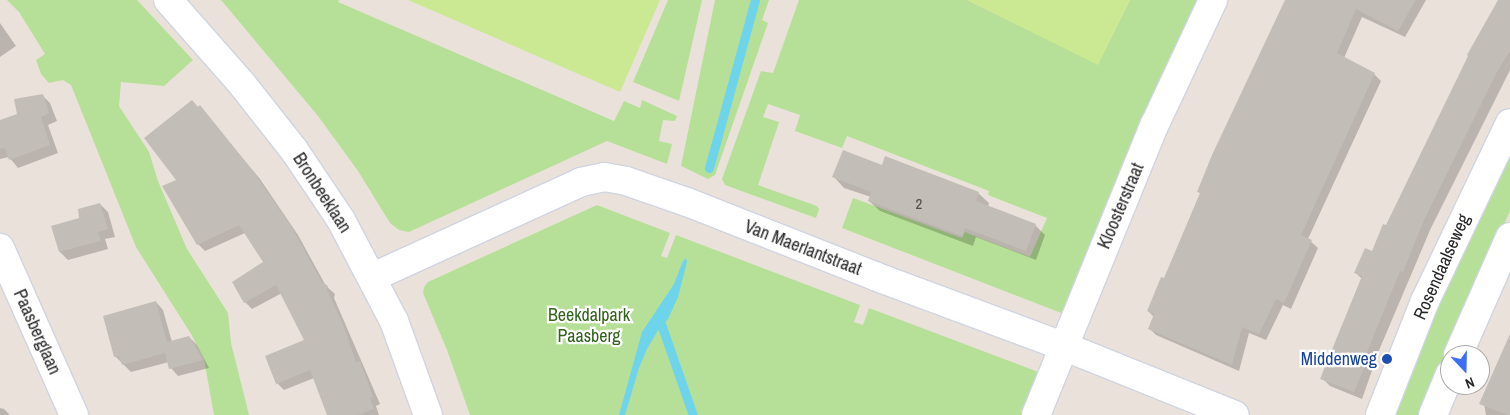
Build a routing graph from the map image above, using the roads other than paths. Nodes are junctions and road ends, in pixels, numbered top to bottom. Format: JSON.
{"nodes":[{"id":1,"x":168,"y":0,"type":"edge"},
{"id":2,"x":1213,"y":0,"type":"edge"},
{"id":3,"x":1510,"y":123,"type":"edge"},
{"id":4,"x":1510,"y":237,"type":"edge"},
{"id":5,"x":0,"y":248,"type":"edge"},
{"id":6,"x":373,"y":277,"type":"junction"},
{"id":7,"x":1462,"y":345,"type":"edge"},
{"id":8,"x":1063,"y":346,"type":"junction"},
{"id":9,"x":1441,"y":395,"type":"edge"},
{"id":10,"x":74,"y":415,"type":"edge"},
{"id":11,"x":428,"y":415,"type":"edge"},
{"id":12,"x":1036,"y":415,"type":"edge"},
{"id":13,"x":1235,"y":415,"type":"edge"},
{"id":14,"x":1380,"y":415,"type":"edge"},
{"id":15,"x":1433,"y":415,"type":"edge"}],
"edges":[{"from":1,"to":6,"type":"street","name":"Bronbeeklaan"},
{"from":2,"to":8,"type":"street","name":"Kloosterstraat"},
{"from":3,"to":14,"type":"street","name":"Rosendaalseweg"},
{"from":4,"to":7,"type":"street"},
{"from":5,"to":10,"type":"street","name":"Paasberglaan"},
{"from":6,"to":8,"type":"street","name":"Van Maerlantstraat"},
{"from":6,"to":11,"type":"street","name":"Bronbeeklaan"},
{"from":8,"to":12,"type":"street","name":"Kloosterstraat"},
{"from":8,"to":13,"type":"street","name":"Van Maerlantstraat"},
{"from":9,"to":15,"type":"street"}]}
